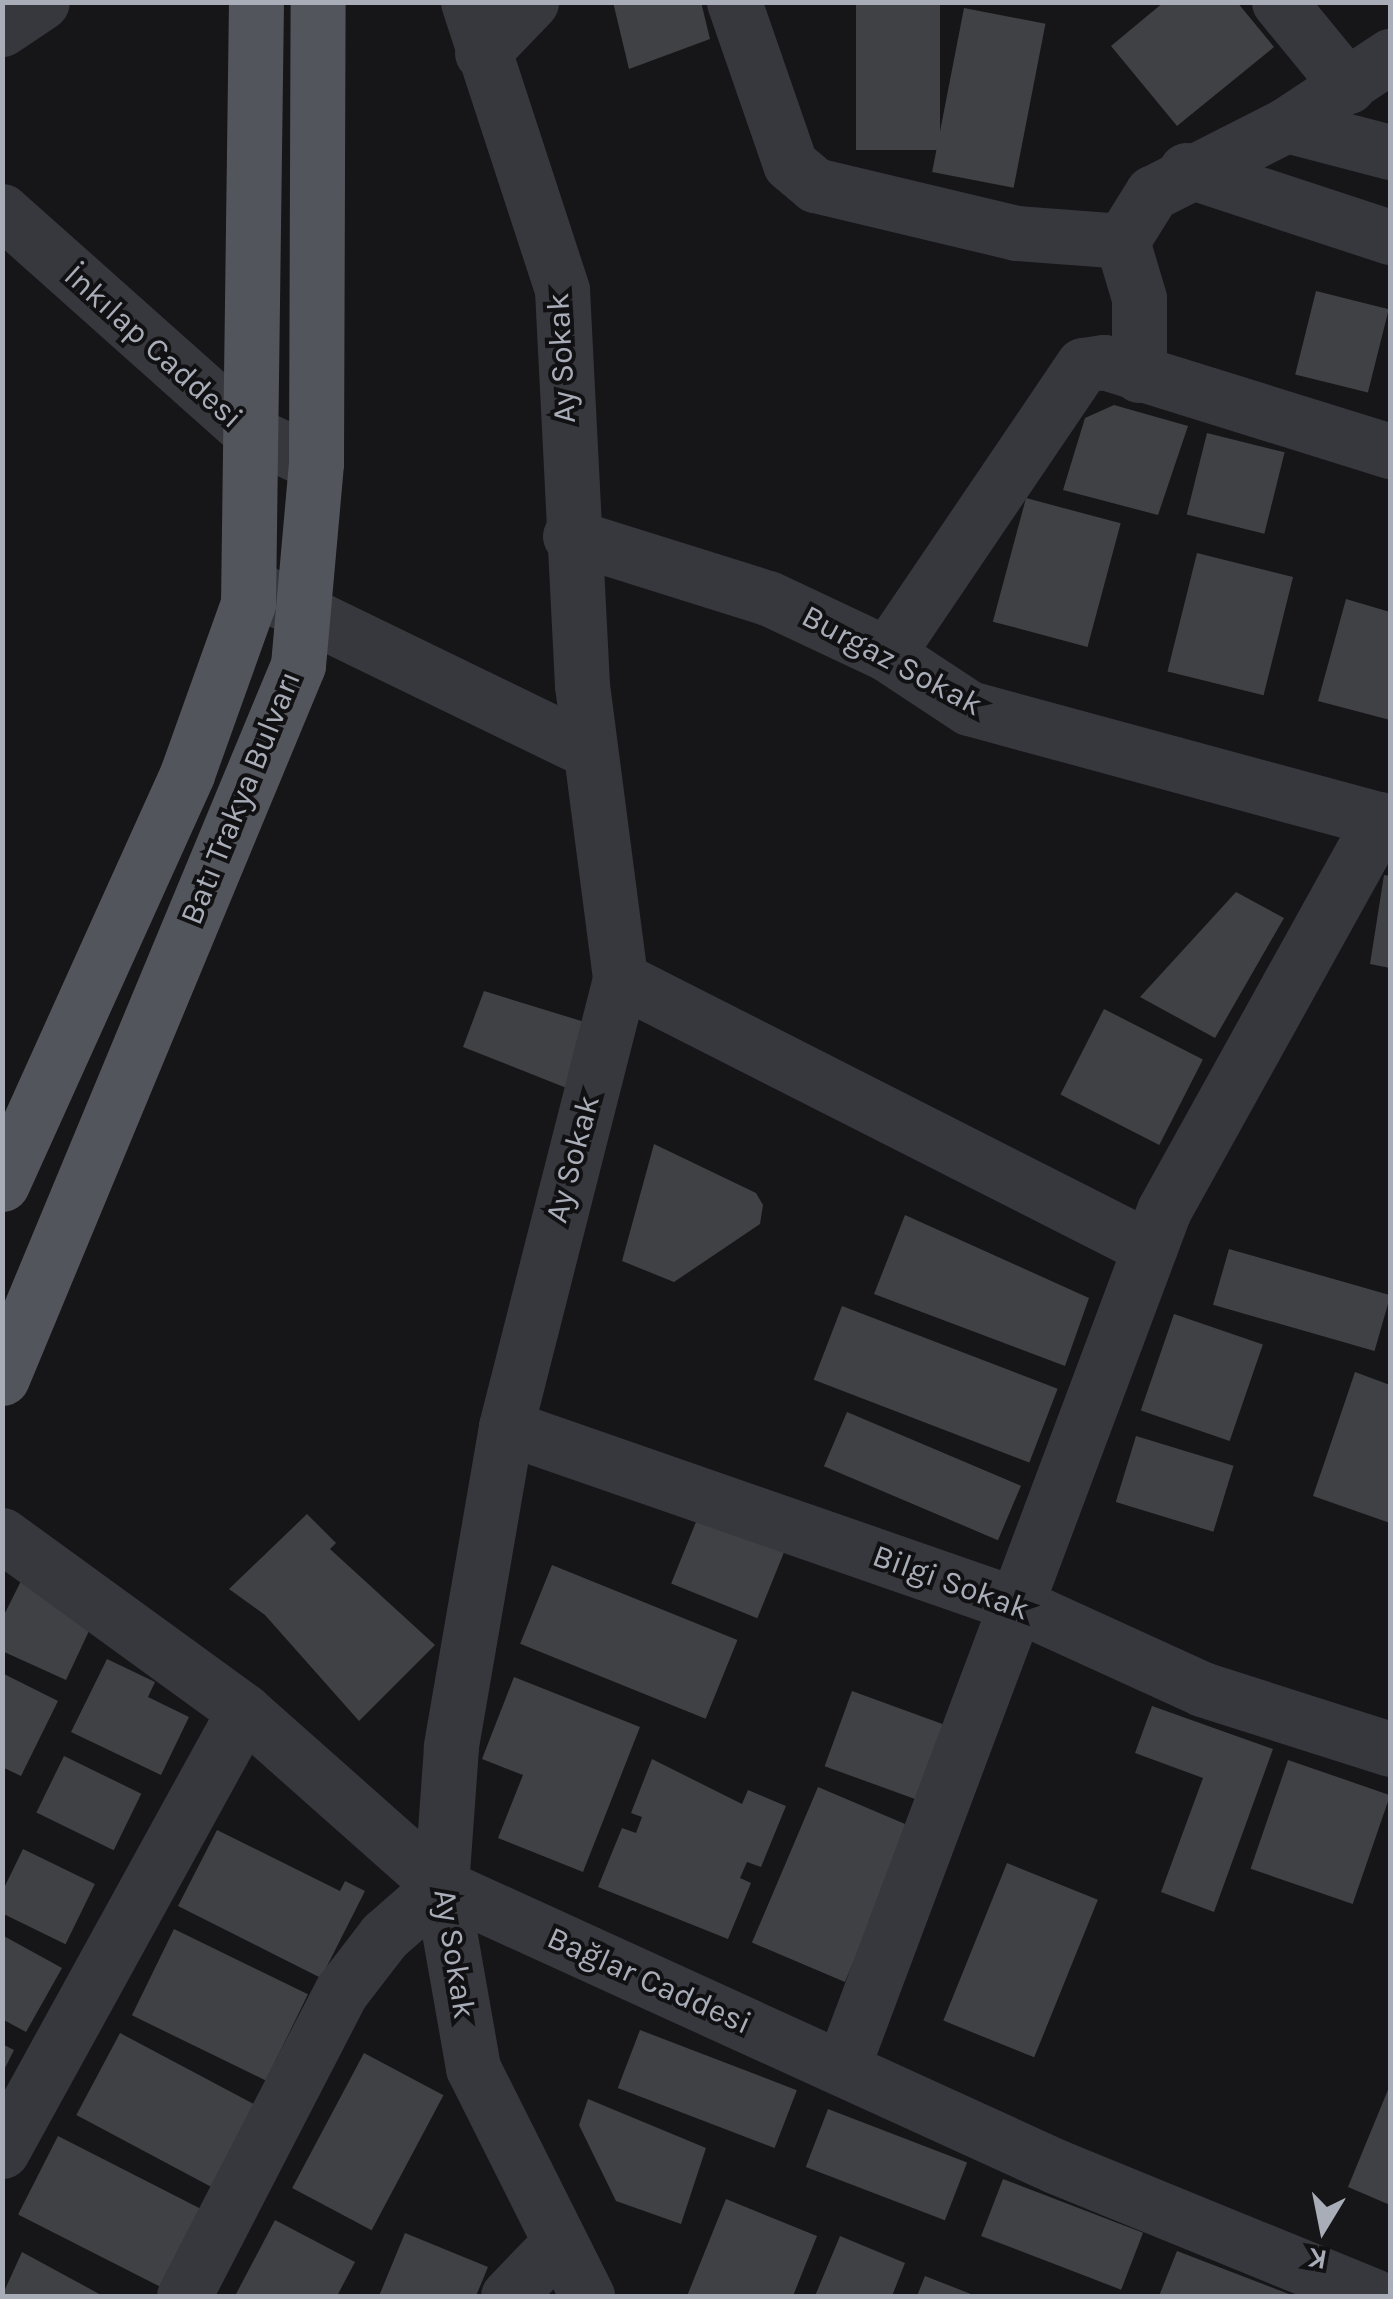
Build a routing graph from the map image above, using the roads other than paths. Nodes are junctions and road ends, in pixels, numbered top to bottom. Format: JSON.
{"nodes":[{"id":1,"x":42,"y":2,"type":"edge"},
{"id":2,"x":256,"y":2,"type":"edge"},
{"id":3,"x":318,"y":2,"type":"edge"},
{"id":4,"x":531,"y":2,"type":"edge"},
{"id":5,"x":734,"y":2,"type":"edge"},
{"id":6,"x":1279,"y":2,"type":"edge"},
{"id":7,"x":475,"y":28,"type":"edge"},
{"id":8,"x":2,"y":29,"type":"edge"},
{"id":9,"x":1369,"y":71,"type":"edge"},
{"id":10,"x":1286,"y":125,"type":"junction"},
{"id":11,"x":1390,"y":152,"type":"edge"},
{"id":12,"x":1186,"y":170,"type":"junction"},
{"id":13,"x":2,"y":212,"type":"edge"},
{"id":14,"x":1390,"y":237,"type":"edge"},
{"id":15,"x":1122,"y":240,"type":"junction"},
{"id":16,"x":1139,"y":375,"type":"junction"},
{"id":17,"x":252,"y":434,"type":"junction"},
{"id":18,"x":1390,"y":451,"type":"edge"},
{"id":19,"x":316,"y":463,"type":"junction"},
{"id":20,"x":570,"y":536,"type":"junction"},
{"id":21,"x":249,"y":585,"type":"junction"},
{"id":22,"x":303,"y":612,"type":"junction"},
{"id":23,"x":887,"y":654,"type":"junction"},
{"id":24,"x":590,"y":750,"type":"junction"},
{"id":25,"x":1386,"y":820,"type":"edge"},
{"id":26,"x":620,"y":979,"type":"junction"},
{"id":27,"x":2,"y":1184,"type":"edge"},
{"id":28,"x":1150,"y":1248,"type":"junction"},
{"id":29,"x":2,"y":1378,"type":"edge"},
{"id":30,"x":506,"y":1427,"type":"junction"},
{"id":31,"x":2,"y":1535,"type":"edge"},
{"id":32,"x":1018,"y":1605,"type":"junction"},
{"id":33,"x":244,"y":1711,"type":"junction"},
{"id":34,"x":1389,"y":1742,"type":"edge"},
{"id":35,"x":441,"y":1886,"type":"junction"},
{"id":36,"x":842,"y":2068,"type":"junction"},
{"id":37,"x":2,"y":2151,"type":"edge"},
{"id":38,"x":560,"y":2242,"type":"junction"},
{"id":39,"x":184,"y":2296,"type":"edge"},
{"id":40,"x":508,"y":2296,"type":"edge"},
{"id":41,"x":587,"y":2296,"type":"edge"},
{"id":42,"x":1373,"y":2296,"type":"edge"}],
"edges":[{"from":1,"to":8,"type":"street"},
{"from":2,"to":17,"type":"main road","name":"Batı Trakya Bulvarı"},
{"from":3,"to":19,"type":"main road","name":"Batı Trakya Bulvarı"},
{"from":4,"to":7,"type":"street"},
{"from":5,"to":15,"type":"street"},
{"from":6,"to":9,"type":"street"},
{"from":7,"to":20,"type":"street","name":"Ay Sokak"},
{"from":9,"to":10,"type":"street"},
{"from":10,"to":11,"type":"street"},
{"from":10,"to":12,"type":"street"},
{"from":12,"to":14,"type":"street"},
{"from":12,"to":15,"type":"street"},
{"from":13,"to":17,"type":"street","name":"İnkılap Caddesi"},
{"from":15,"to":16,"type":"street"},
{"from":16,"to":18,"type":"street"},
{"from":16,"to":23,"type":"street"},
{"from":17,"to":19,"type":"street","name":"İnkılap Caddesi"},
{"from":17,"to":21,"type":"main road","name":"Batı Trakya Bulvarı"},
{"from":19,"to":22,"type":"main road","name":"Batı Trakya Bulvarı"},
{"from":20,"to":23,"type":"street","name":"Burgaz Sokak"},
{"from":20,"to":24,"type":"street","name":"Ay Sokak"},
{"from":21,"to":22,"type":"street"},
{"from":21,"to":27,"type":"main road","name":"Batı Trakya Bulvarı"},
{"from":22,"to":24,"type":"street"},
{"from":22,"to":29,"type":"main road","name":"Batı Trakya Bulvarı"},
{"from":23,"to":25,"type":"street","name":"Burgaz Sokak"},
{"from":24,"to":26,"type":"street","name":"Ay Sokak"},
{"from":25,"to":28,"type":"street"},
{"from":26,"to":28,"type":"street"},
{"from":26,"to":30,"type":"street","name":"Ay Sokak"},
{"from":28,"to":32,"type":"street"},
{"from":30,"to":32,"type":"street","name":"Bilgi Sokak"},
{"from":30,"to":35,"type":"street","name":"Ay Sokak"},
{"from":31,"to":33,"type":"street","name":"Bağlar Caddesi"},
{"from":32,"to":34,"type":"street","name":"Bilgi Sokak"},
{"from":32,"to":36,"type":"street"},
{"from":33,"to":35,"type":"street","name":"Bağlar Caddesi"},
{"from":33,"to":37,"type":"street"},
{"from":35,"to":36,"type":"street","name":"Bağlar Caddesi"},
{"from":35,"to":38,"type":"street","name":"Ay Sokak"},
{"from":35,"to":39,"type":"street"},
{"from":36,"to":42,"type":"street","name":"Bağlar Caddesi"},
{"from":38,"to":40,"type":"street"},
{"from":38,"to":41,"type":"street","name":"Ay Sokak"}]}
